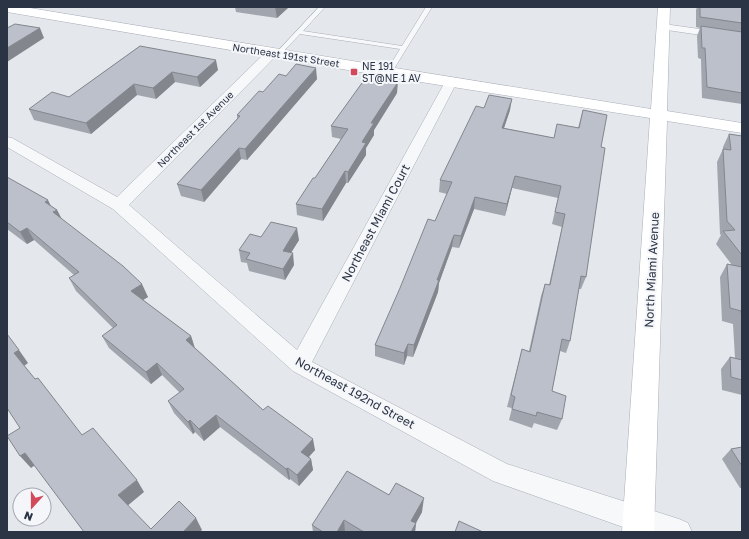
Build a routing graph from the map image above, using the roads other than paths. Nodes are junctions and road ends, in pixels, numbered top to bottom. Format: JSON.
{"nodes":[{"id":1,"x":322,"y":7,"type":"edge"},
{"id":2,"x":429,"y":7,"type":"edge"},
{"id":3,"x":664,"y":7,"type":"edge"},
{"id":4,"x":17,"y":8,"type":"edge"},
{"id":5,"x":664,"y":27,"type":"junction"},
{"id":6,"x":298,"y":32,"type":"junction"},
{"id":7,"x":742,"y":38,"type":"edge"},
{"id":8,"x":404,"y":48,"type":"junction"},
{"id":9,"x":275,"y":53,"type":"junction"},
{"id":10,"x":389,"y":72,"type":"junction"},
{"id":11,"x":452,"y":82,"type":"junction"},
{"id":12,"x":660,"y":115,"type":"junction"},
{"id":13,"x":742,"y":128,"type":"edge"},
{"id":14,"x":7,"y":141,"type":"edge"},
{"id":15,"x":119,"y":205,"type":"junction"},
{"id":16,"x":300,"y":365,"type":"junction"},
{"id":17,"x":638,"y":526,"type":"edge"},
{"id":18,"x":679,"y":532,"type":"edge"}],
"edges":[{"from":1,"to":6,"type":"lane"},
{"from":2,"to":8,"type":"lane"},
{"from":3,"to":5,"type":"street","name":"North Miami Avenue"},
{"from":4,"to":9,"type":"street","name":"Northeast 191st Street"},
{"from":5,"to":7,"type":"street"},
{"from":5,"to":12,"type":"street","name":"North Miami Avenue"},
{"from":6,"to":8,"type":"lane"},
{"from":6,"to":9,"type":"lane"},
{"from":8,"to":10,"type":"lane"},
{"from":9,"to":10,"type":"street","name":"Northeast 191st Street"},
{"from":9,"to":15,"type":"street","name":"Northeast 1st Avenue"},
{"from":10,"to":11,"type":"street","name":"Northeast 191st Street"},
{"from":11,"to":12,"type":"street","name":"Northeast 191st Street"},
{"from":11,"to":16,"type":"street","name":"Northeast Miami Court"},
{"from":12,"to":13,"type":"street","name":"Northeast 191st Street"},
{"from":12,"to":17,"type":"street","name":"North Miami Avenue"},
{"from":14,"to":15,"type":"street","name":"Northeast 192nd Street"},
{"from":15,"to":16,"type":"street","name":"Northeast 192nd Street"},
{"from":16,"to":17,"type":"street","name":"Northeast 192nd Street"},
{"from":17,"to":18,"type":"street","name":"Northeast 192nd Street"}]}
